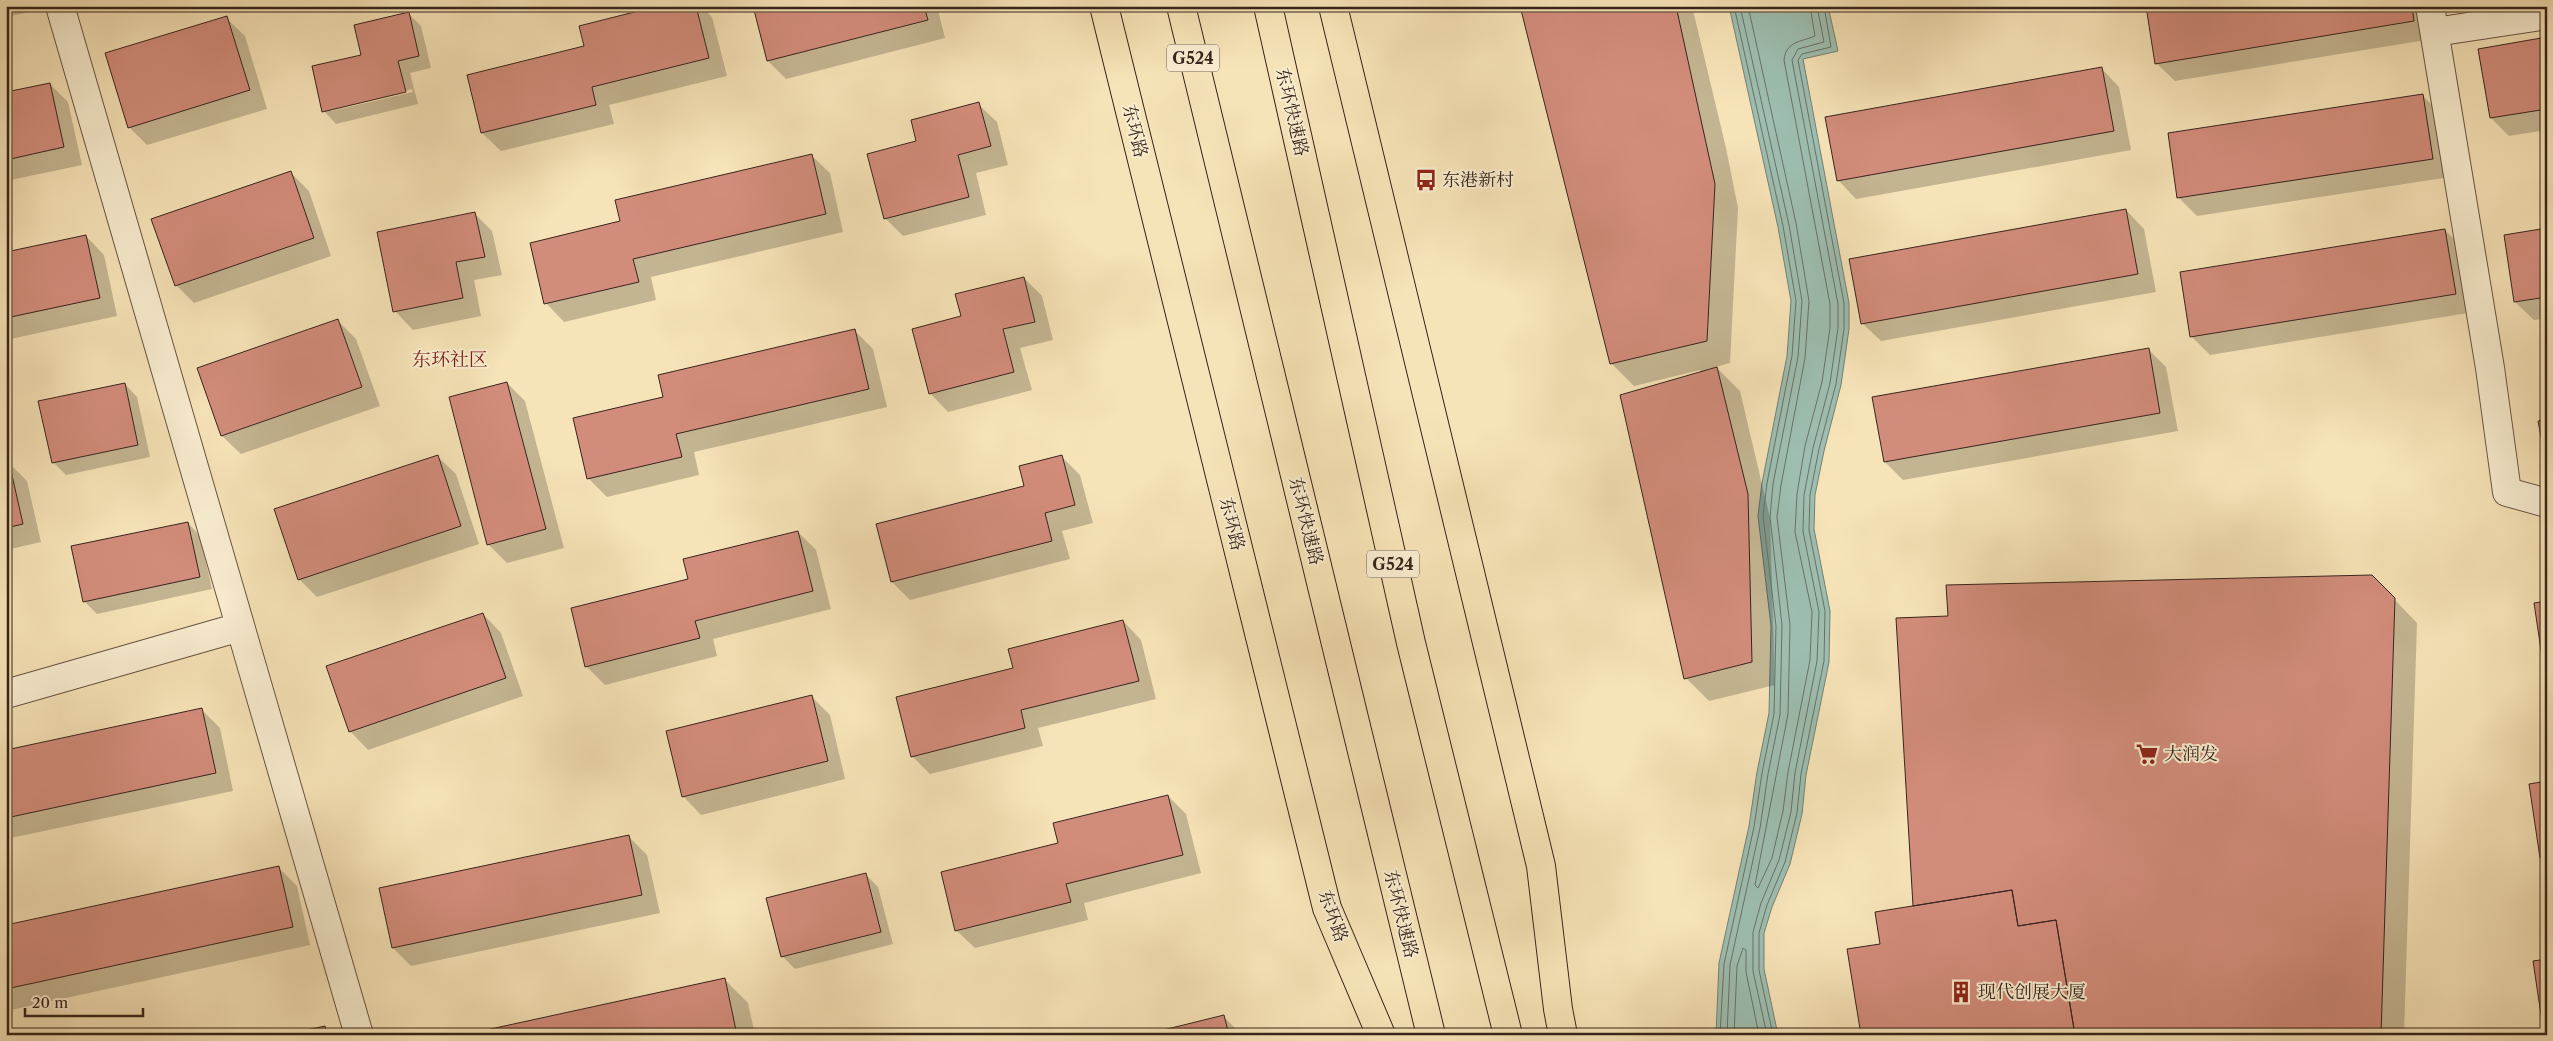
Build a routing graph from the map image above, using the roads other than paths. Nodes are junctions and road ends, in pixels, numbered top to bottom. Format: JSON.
{"nodes":[{"id":1,"x":60,"y":6,"type":"edge"},
{"id":2,"x":1104,"y":6,"type":"edge"},
{"id":3,"x":1181,"y":6,"type":"edge"},
{"id":4,"x":1268,"y":6,"type":"edge"},
{"id":5,"x":1333,"y":6,"type":"edge"},
{"id":6,"x":2430,"y":6,"type":"edge"},
{"id":7,"x":2547,"y":15,"type":"edge"},
{"id":8,"x":2435,"y":32,"type":"junction"},
{"id":9,"x":2547,"y":503,"type":"edge"},
{"id":10,"x":240,"y":627,"type":"junction"},
{"id":11,"x":6,"y":694,"type":"edge"},
{"id":12,"x":359,"y":1035,"type":"edge"},
{"id":13,"x":1381,"y":1035,"type":"edge"},
{"id":14,"x":1431,"y":1035,"type":"edge"},
{"id":15,"x":1508,"y":1035,"type":"edge"},
{"id":16,"x":1564,"y":1035,"type":"edge"}],
"edges":[{"from":1,"to":10,"type":"street"},
{"from":2,"to":13,"type":"main road","name":"东环路"},
{"from":3,"to":14,"type":"main road","name":"东环快速路","number":"G524"},
{"from":4,"to":15,"type":"main road","name":"东环快速路","number":"G524"},
{"from":5,"to":16,"type":"main road"},
{"from":6,"to":8,"type":"street"},
{"from":7,"to":8,"type":"street"},
{"from":8,"to":9,"type":"street"},
{"from":10,"to":11,"type":"street"},
{"from":10,"to":12,"type":"street"}]}
